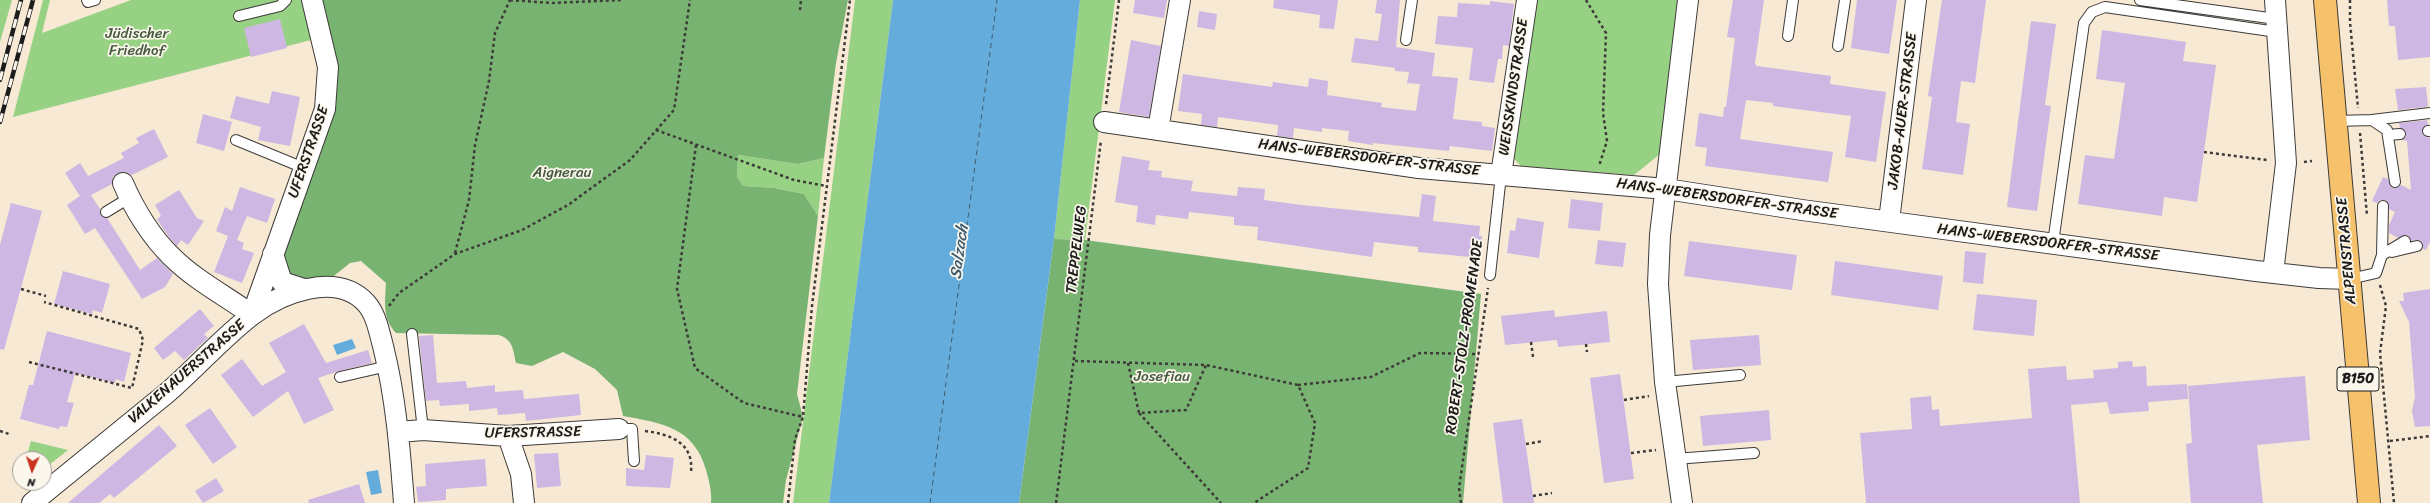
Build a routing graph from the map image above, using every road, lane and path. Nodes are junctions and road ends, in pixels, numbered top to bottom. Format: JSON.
{"nodes":[{"id":1,"x":87,"y":0,"type":"edge"},
{"id":2,"x":95,"y":0,"type":"edge"},
{"id":3,"x":286,"y":0,"type":"edge"},
{"id":4,"x":312,"y":0,"type":"edge"},
{"id":5,"x":510,"y":0,"type":"edge"},
{"id":6,"x":621,"y":0,"type":"edge"},
{"id":7,"x":690,"y":0,"type":"edge"},
{"id":8,"x":801,"y":0,"type":"edge"},
{"id":9,"x":850,"y":0,"type":"edge"},
{"id":10,"x":1119,"y":0,"type":"edge"},
{"id":11,"x":1180,"y":0,"type":"edge"},
{"id":12,"x":1412,"y":0,"type":"edge"},
{"id":13,"x":1527,"y":0,"type":"edge"},
{"id":14,"x":1586,"y":0,"type":"edge"},
{"id":15,"x":1688,"y":0,"type":"edge"},
{"id":16,"x":1792,"y":0,"type":"edge"},
{"id":17,"x":1845,"y":0,"type":"edge"},
{"id":18,"x":1916,"y":0,"type":"edge"},
{"id":19,"x":2140,"y":0,"type":"edge"},
{"id":20,"x":2325,"y":0,"type":"edge"},
{"id":21,"x":800,"y":10,"type":"dead end"},
{"id":22,"x":239,"y":16,"type":"dead end"},
{"id":23,"x":2276,"y":17,"type":"edge"},
{"id":24,"x":1788,"y":36,"type":"dead end"},
{"id":25,"x":1406,"y":40,"type":"dead end"},
{"id":26,"x":1838,"y":46,"type":"dead end"},
{"id":27,"x":2430,"y":113,"type":"edge"},
{"id":28,"x":2372,"y":120,"type":"junction"},
{"id":29,"x":2335,"y":121,"type":"junction"},
{"id":30,"x":1104,"y":122,"type":"junction"},
{"id":31,"x":656,"y":130,"type":"junction"},
{"id":32,"x":1158,"y":130,"type":"junction"},
{"id":33,"x":2400,"y":134,"type":"dead end"},
{"id":34,"x":2388,"y":135,"type":"junction"},
{"id":35,"x":236,"y":140,"type":"dead end"},
{"id":36,"x":696,"y":145,"type":"junction"},
{"id":37,"x":2204,"y":152,"type":"dead end"},
{"id":38,"x":2224,"y":155,"type":"dead end"},
{"id":39,"x":304,"y":168,"type":"junction"},
{"id":40,"x":1501,"y":175,"type":"junction"},
{"id":41,"x":1596,"y":182,"type":"junction"},
{"id":42,"x":2395,"y":182,"type":"dead end"},
{"id":43,"x":826,"y":186,"type":"junction"},
{"id":44,"x":1666,"y":189,"type":"junction"},
{"id":45,"x":126,"y":190,"type":"joint"},
{"id":46,"x":2383,"y":206,"type":"dead end"},
{"id":47,"x":106,"y":212,"type":"dead end"},
{"id":48,"x":1889,"y":221,"type":"junction"},
{"id":49,"x":2389,"y":233,"type":"dead end"},
{"id":50,"x":2405,"y":241,"type":"dead end"},
{"id":51,"x":2053,"y":243,"type":"junction"},
{"id":52,"x":2417,"y":246,"type":"dead end"},
{"id":53,"x":273,"y":254,"type":"junction"},
{"id":54,"x":455,"y":254,"type":"junction"},
{"id":55,"x":2382,"y":254,"type":"junction"},
{"id":56,"x":2273,"y":273,"type":"junction"},
{"id":57,"x":1490,"y":275,"type":"joint"},
{"id":58,"x":2350,"y":279,"type":"junction"},
{"id":59,"x":21,"y":289,"type":"dead end"},
{"id":60,"x":304,"y":289,"type":"junction"},
{"id":61,"x":46,"y":296,"type":"dead end"},
{"id":62,"x":44,"y":302,"type":"dead end"},
{"id":63,"x":252,"y":315,"type":"junction"},
{"id":64,"x":377,"y":323,"type":"junction"},
{"id":65,"x":412,"y":334,"type":"dead end"},
{"id":66,"x":1531,"y":342,"type":"dead end"},
{"id":67,"x":1586,"y":344,"type":"dead end"},
{"id":68,"x":1587,"y":352,"type":"dead end"},
{"id":69,"x":1479,"y":354,"type":"junction"},
{"id":70,"x":1533,"y":357,"type":"dead end"},
{"id":71,"x":1075,"y":361,"type":"junction"},
{"id":72,"x":29,"y":362,"type":"dead end"},
{"id":73,"x":1128,"y":363,"type":"junction"},
{"id":74,"x":388,"y":366,"type":"junction"},
{"id":75,"x":1206,"y":366,"type":"junction"},
{"id":76,"x":1740,"y":375,"type":"dead end"},
{"id":77,"x":340,"y":377,"type":"dead end"},
{"id":78,"x":1298,"y":385,"type":"junction"},
{"id":79,"x":1666,"y":388,"type":"junction"},
{"id":80,"x":1624,"y":400,"type":"dead end"},
{"id":81,"x":1139,"y":413,"type":"junction"},
{"id":82,"x":803,"y":417,"type":"junction"},
{"id":83,"x":626,"y":429,"type":"junction"},
{"id":84,"x":423,"y":430,"type":"junction"},
{"id":85,"x":0,"y":431,"type":"edge"},
{"id":86,"x":399,"y":432,"type":"junction"},
{"id":87,"x":9,"y":434,"type":"dead end"},
{"id":88,"x":508,"y":436,"type":"junction"},
{"id":89,"x":2430,"y":436,"type":"edge"},
{"id":90,"x":1543,"y":441,"type":"dead end"},
{"id":91,"x":2390,"y":441,"type":"dead end"},
{"id":92,"x":1526,"y":444,"type":"dead end"},
{"id":93,"x":1754,"y":452,"type":"dead end"},
{"id":94,"x":1631,"y":453,"type":"dead end"},
{"id":95,"x":1674,"y":453,"type":"junction"},
{"id":96,"x":634,"y":461,"type":"dead end"},
{"id":97,"x":691,"y":472,"type":"dead end"},
{"id":98,"x":1552,"y":493,"type":"dead end"},
{"id":99,"x":1533,"y":496,"type":"dead end"},
{"id":100,"x":407,"y":498,"type":"edge"},
{"id":101,"x":32,"y":503,"type":"edge"},
{"id":102,"x":524,"y":503,"type":"edge"},
{"id":103,"x":788,"y":503,"type":"edge"},
{"id":104,"x":1056,"y":503,"type":"edge"},
{"id":105,"x":1221,"y":503,"type":"edge"},
{"id":106,"x":1254,"y":503,"type":"edge"},
{"id":107,"x":1461,"y":503,"type":"edge"},
{"id":108,"x":1682,"y":503,"type":"edge"},
{"id":109,"x":2369,"y":503,"type":"edge"}],
"edges":[{"from":1,"to":2,"type":"lane"},
{"from":3,"to":22,"type":"lane"},
{"from":4,"to":39,"type":"street","name":"UFERSTRASSE"},
{"from":5,"to":6,"type":"path"},
{"from":5,"to":54,"type":"path"},
{"from":7,"to":31,"type":"path"},
{"from":8,"to":21,"type":"path"},
{"from":9,"to":43,"type":"path"},
{"from":10,"to":30,"type":"path","name":"TREPPELWEG"},
{"from":11,"to":32,"type":"street"},
{"from":12,"to":25,"type":"lane"},
{"from":13,"to":40,"type":"street","name":"WEISSKINDSTRASSE"},
{"from":14,"to":41,"type":"path"},
{"from":15,"to":44,"type":"street"},
{"from":16,"to":24,"type":"lane"},
{"from":17,"to":26,"type":"lane"},
{"from":18,"to":48,"type":"street","name":"JAKOB-AUER-STRASSE"},
{"from":19,"to":23,"type":"lane"},
{"from":20,"to":29,"type":"main road","name":"ALPENSTRASSE","number":"B150"},
{"from":23,"to":51,"type":"lane"},
{"from":23,"to":56,"type":"street"},
{"from":27,"to":28,"type":"lane"},
{"from":28,"to":29,"type":"lane"},
{"from":28,"to":34,"type":"lane"},
{"from":29,"to":58,"type":"main road","name":"ALPENSTRASSE","number":"B150"},
{"from":30,"to":32,"type":"street","name":"HANS-WEBERSDORFER-STRASSE"},
{"from":30,"to":71,"type":"path","name":"TREPPELWEG"},
{"from":31,"to":36,"type":"path"},
{"from":31,"to":54,"type":"path"},
{"from":32,"to":40,"type":"street","name":"HANS-WEBERSDORFER-STRASSE"},
{"from":33,"to":34,"type":"lane"},
{"from":34,"to":42,"type":"lane"},
{"from":35,"to":39,"type":"lane"},
{"from":36,"to":43,"type":"path"},
{"from":36,"to":82,"type":"path"},
{"from":37,"to":38,"type":"path"},
{"from":39,"to":53,"type":"street","name":"UFERSTRASSE"},
{"from":40,"to":41,"type":"street","name":"HANS-WEBERSDORFER-STRASSE"},
{"from":40,"to":57,"type":"lane","name":"ROBERT-STOLZ-PROMENADE"},
{"from":41,"to":44,"type":"street","name":"HANS-WEBERSDORFER-STRASSE"},
{"from":43,"to":82,"type":"path"},
{"from":44,"to":48,"type":"street","name":"HANS-WEBERSDORFER-STRASSE"},
{"from":44,"to":79,"type":"street"},
{"from":45,"to":47,"type":"lane"},
{"from":45,"to":63,"type":"street","name":"VALKENAUERSTRASSE"},
{"from":46,"to":55,"type":"lane"},
{"from":48,"to":51,"type":"street","name":"HANS-WEBERSDORFER-STRASSE"},
{"from":49,"to":55,"type":"lane"},
{"from":50,"to":55,"type":"lane"},
{"from":51,"to":56,"type":"street","name":"HANS-WEBERSDORFER-STRASSE"},
{"from":52,"to":55,"type":"lane"},
{"from":53,"to":60,"type":"street"},
{"from":53,"to":63,"type":"street","name":"UFERSTRASSE"},
{"from":54,"to":64,"type":"path"},
{"from":55,"to":58,"type":"lane"},
{"from":56,"to":58,"type":"street","name":"HANS-WEBERSDORFER-STRASSE"},
{"from":57,"to":69,"type":"path","name":"ROBERT-STOLZ-PROMENADE"},
{"from":58,"to":109,"type":"main road","name":"ALPENSTRASSE","number":"B150"},
{"from":59,"to":61,"type":"path"},
{"from":60,"to":63,"type":"street"},
{"from":60,"to":64,"type":"street"},
{"from":62,"to":72,"type":"path"},
{"from":63,"to":101,"type":"street","name":"VALKENAUERSTRASSE"},
{"from":64,"to":74,"type":"street"},
{"from":65,"to":84,"type":"lane"},
{"from":66,"to":70,"type":"path"},
{"from":67,"to":68,"type":"path"},
{"from":69,"to":78,"type":"path"},
{"from":69,"to":107,"type":"path","name":"ROBERT-STOLZ-PROMENADE"},
{"from":71,"to":73,"type":"path"},
{"from":71,"to":104,"type":"path","name":"TREPPELWEG"},
{"from":73,"to":75,"type":"path"},
{"from":73,"to":81,"type":"path"},
{"from":74,"to":77,"type":"lane"},
{"from":74,"to":86,"type":"street"},
{"from":75,"to":78,"type":"path"},
{"from":75,"to":81,"type":"path"},
{"from":76,"to":79,"type":"lane"},
{"from":78,"to":106,"type":"path"},
{"from":79,"to":80,"type":"path"},
{"from":79,"to":95,"type":"street"},
{"from":81,"to":105,"type":"path"},
{"from":82,"to":103,"type":"path"},
{"from":83,"to":88,"type":"street","name":"UFERSTRASSE"},
{"from":83,"to":96,"type":"lane"},
{"from":83,"to":97,"type":"path"},
{"from":84,"to":86,"type":"street","name":"UFERSTRASSE"},
{"from":84,"to":88,"type":"street","name":"UFERSTRASSE"},
{"from":85,"to":87,"type":"path"},
{"from":86,"to":100,"type":"street"},
{"from":88,"to":102,"type":"street"},
{"from":89,"to":91,"type":"path"},
{"from":90,"to":92,"type":"path"},
{"from":93,"to":95,"type":"lane"},
{"from":94,"to":95,"type":"path"},
{"from":95,"to":108,"type":"street"},
{"from":98,"to":99,"type":"path"}]}
